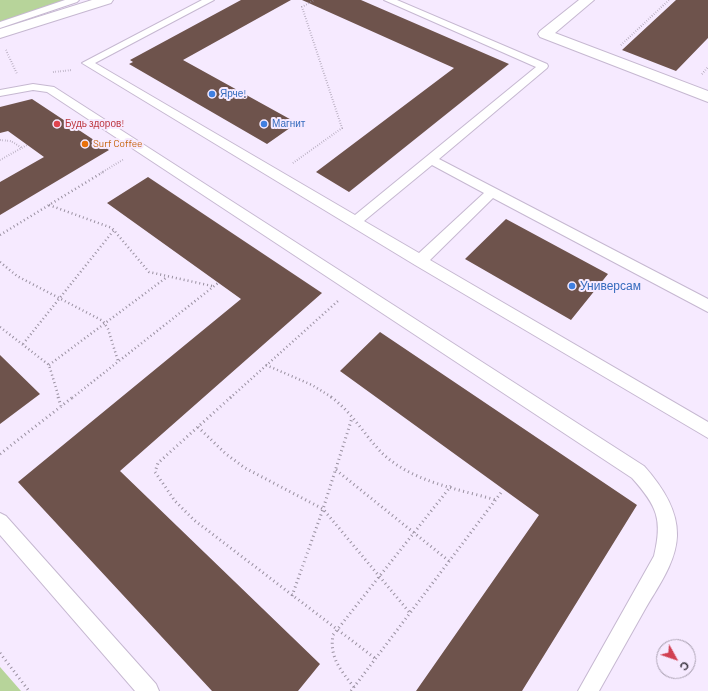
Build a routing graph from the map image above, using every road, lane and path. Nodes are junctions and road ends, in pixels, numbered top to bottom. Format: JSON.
{"nodes":[{"id":1,"x":74,"y":0,"type":"edge"},
{"id":2,"x":106,"y":0,"type":"edge"},
{"id":3,"x":209,"y":0,"type":"edge"},
{"id":4,"x":314,"y":0,"type":"edge"},
{"id":5,"x":389,"y":0,"type":"edge"},
{"id":6,"x":587,"y":0,"type":"edge"},
{"id":7,"x":669,"y":0,"type":"edge"},
{"id":8,"x":0,"y":25,"type":"edge"},
{"id":9,"x":0,"y":34,"type":"edge"},
{"id":10,"x":607,"y":58,"type":"junction"},
{"id":11,"x":94,"y":67,"type":"junction"},
{"id":12,"x":49,"y":73,"type":"dead end"},
{"id":13,"x":0,"y":94,"type":"edge"},
{"id":14,"x":708,"y":97,"type":"edge"},
{"id":15,"x":0,"y":140,"type":"edge"},
{"id":16,"x":27,"y":145,"type":"dead end"},
{"id":17,"x":22,"y":148,"type":"junction"},
{"id":18,"x":141,"y":148,"type":"junction"},
{"id":19,"x":430,"y":159,"type":"junction"},
{"id":20,"x":0,"y":160,"type":"edge"},
{"id":21,"x":276,"y":175,"type":"junction"},
{"id":22,"x":492,"y":192,"type":"junction"},
{"id":23,"x":49,"y":205,"type":"junction"},
{"id":24,"x":355,"y":222,"type":"junction"},
{"id":25,"x":114,"y":230,"type":"junction"},
{"id":26,"x":0,"y":235,"type":"edge"},
{"id":27,"x":420,"y":260,"type":"junction"},
{"id":28,"x":0,"y":262,"type":"edge"},
{"id":29,"x":167,"y":277,"type":"junction"},
{"id":30,"x":218,"y":283,"type":"dead end"},
{"id":31,"x":213,"y":286,"type":"junction"},
{"id":32,"x":354,"y":287,"type":"junction"},
{"id":33,"x":59,"y":298,"type":"junction"},
{"id":34,"x":708,"y":306,"type":"edge"},
{"id":35,"x":105,"y":324,"type":"junction"},
{"id":36,"x":0,"y":327,"type":"edge"},
{"id":37,"x":23,"y":344,"type":"junction"},
{"id":38,"x":118,"y":362,"type":"junction"},
{"id":39,"x":49,"y":365,"type":"junction"},
{"id":40,"x":266,"y":365,"type":"junction"},
{"id":41,"x":61,"y":406,"type":"junction"},
{"id":42,"x":352,"y":417,"type":"junction"},
{"id":43,"x":198,"y":427,"type":"junction"},
{"id":44,"x":708,"y":431,"type":"edge"},
{"id":45,"x":0,"y":454,"type":"edge"},
{"id":46,"x":336,"y":470,"type":"junction"},
{"id":47,"x":451,"y":486,"type":"junction"},
{"id":48,"x":503,"y":490,"type":"dead end"},
{"id":49,"x":496,"y":500,"type":"junction"},
{"id":50,"x":323,"y":509,"type":"junction"},
{"id":51,"x":0,"y":522,"type":"edge"},
{"id":52,"x":414,"y":532,"type":"junction"},
{"id":53,"x":450,"y":561,"type":"junction"},
{"id":54,"x":379,"y":575,"type":"junction"},
{"id":55,"x":292,"y":596,"type":"junction"},
{"id":56,"x":410,"y":613,"type":"junction"},
{"id":57,"x":336,"y":628,"type":"junction"},
{"id":58,"x":0,"y":653,"type":"edge"},
{"id":59,"x":376,"y":659,"type":"junction"},
{"id":60,"x":354,"y":688,"type":"junction"},
{"id":61,"x":29,"y":691,"type":"edge"},
{"id":62,"x":149,"y":691,"type":"edge"},
{"id":63,"x":352,"y":691,"type":"edge"},
{"id":64,"x":588,"y":691,"type":"edge"}],
"edges":[{"from":1,"to":8,"type":"lane"},
{"from":2,"to":9,"type":"street"},
{"from":3,"to":11,"type":"lane"},
{"from":4,"to":21,"type":"path"},
{"from":5,"to":19,"type":"lane"},
{"from":6,"to":10,"type":"street"},
{"from":7,"to":10,"type":"path"},
{"from":10,"to":14,"type":"street"},
{"from":11,"to":12,"type":"path"},
{"from":11,"to":21,"type":"lane"},
{"from":13,"to":18,"type":"lane"},
{"from":15,"to":17,"type":"path"},
{"from":16,"to":17,"type":"path"},
{"from":17,"to":20,"type":"path"},
{"from":18,"to":23,"type":"path"},
{"from":18,"to":32,"type":"lane"},
{"from":19,"to":22,"type":"lane"},
{"from":19,"to":24,"type":"lane"},
{"from":21,"to":24,"type":"lane"},
{"from":22,"to":27,"type":"lane"},
{"from":22,"to":34,"type":"lane"},
{"from":23,"to":25,"type":"path"},
{"from":23,"to":26,"type":"path"},
{"from":24,"to":27,"type":"lane"},
{"from":25,"to":29,"type":"path"},
{"from":25,"to":33,"type":"path"},
{"from":27,"to":44,"type":"lane"},
{"from":28,"to":33,"type":"path"},
{"from":29,"to":31,"type":"path"},
{"from":29,"to":35,"type":"path"},
{"from":30,"to":31,"type":"path"},
{"from":31,"to":38,"type":"path"},
{"from":32,"to":40,"type":"path"},
{"from":32,"to":64,"type":"lane"},
{"from":33,"to":35,"type":"path"},
{"from":33,"to":37,"type":"path"},
{"from":35,"to":38,"type":"path"},
{"from":35,"to":39,"type":"path"},
{"from":36,"to":37,"type":"path"},
{"from":37,"to":39,"type":"path"},
{"from":38,"to":41,"type":"path"},
{"from":39,"to":41,"type":"path"},
{"from":40,"to":42,"type":"path"},
{"from":40,"to":43,"type":"path"},
{"from":41,"to":45,"type":"path"},
{"from":42,"to":46,"type":"path"},
{"from":42,"to":47,"type":"path"},
{"from":43,"to":50,"type":"path"},
{"from":43,"to":55,"type":"path"},
{"from":46,"to":50,"type":"path"},
{"from":46,"to":52,"type":"path"},
{"from":47,"to":49,"type":"path"},
{"from":47,"to":52,"type":"path"},
{"from":48,"to":49,"type":"path"},
{"from":49,"to":53,"type":"path"},
{"from":50,"to":54,"type":"path"},
{"from":50,"to":55,"type":"path"},
{"from":51,"to":62,"type":"lane"},
{"from":52,"to":53,"type":"path"},
{"from":52,"to":54,"type":"path"},
{"from":53,"to":56,"type":"path"},
{"from":54,"to":56,"type":"path"},
{"from":54,"to":57,"type":"path"},
{"from":55,"to":57,"type":"path"},
{"from":56,"to":59,"type":"path"},
{"from":57,"to":59,"type":"path"},
{"from":57,"to":60,"type":"path"},
{"from":58,"to":61,"type":"path"},
{"from":59,"to":60,"type":"path"},
{"from":60,"to":63,"type":"path"}]}
